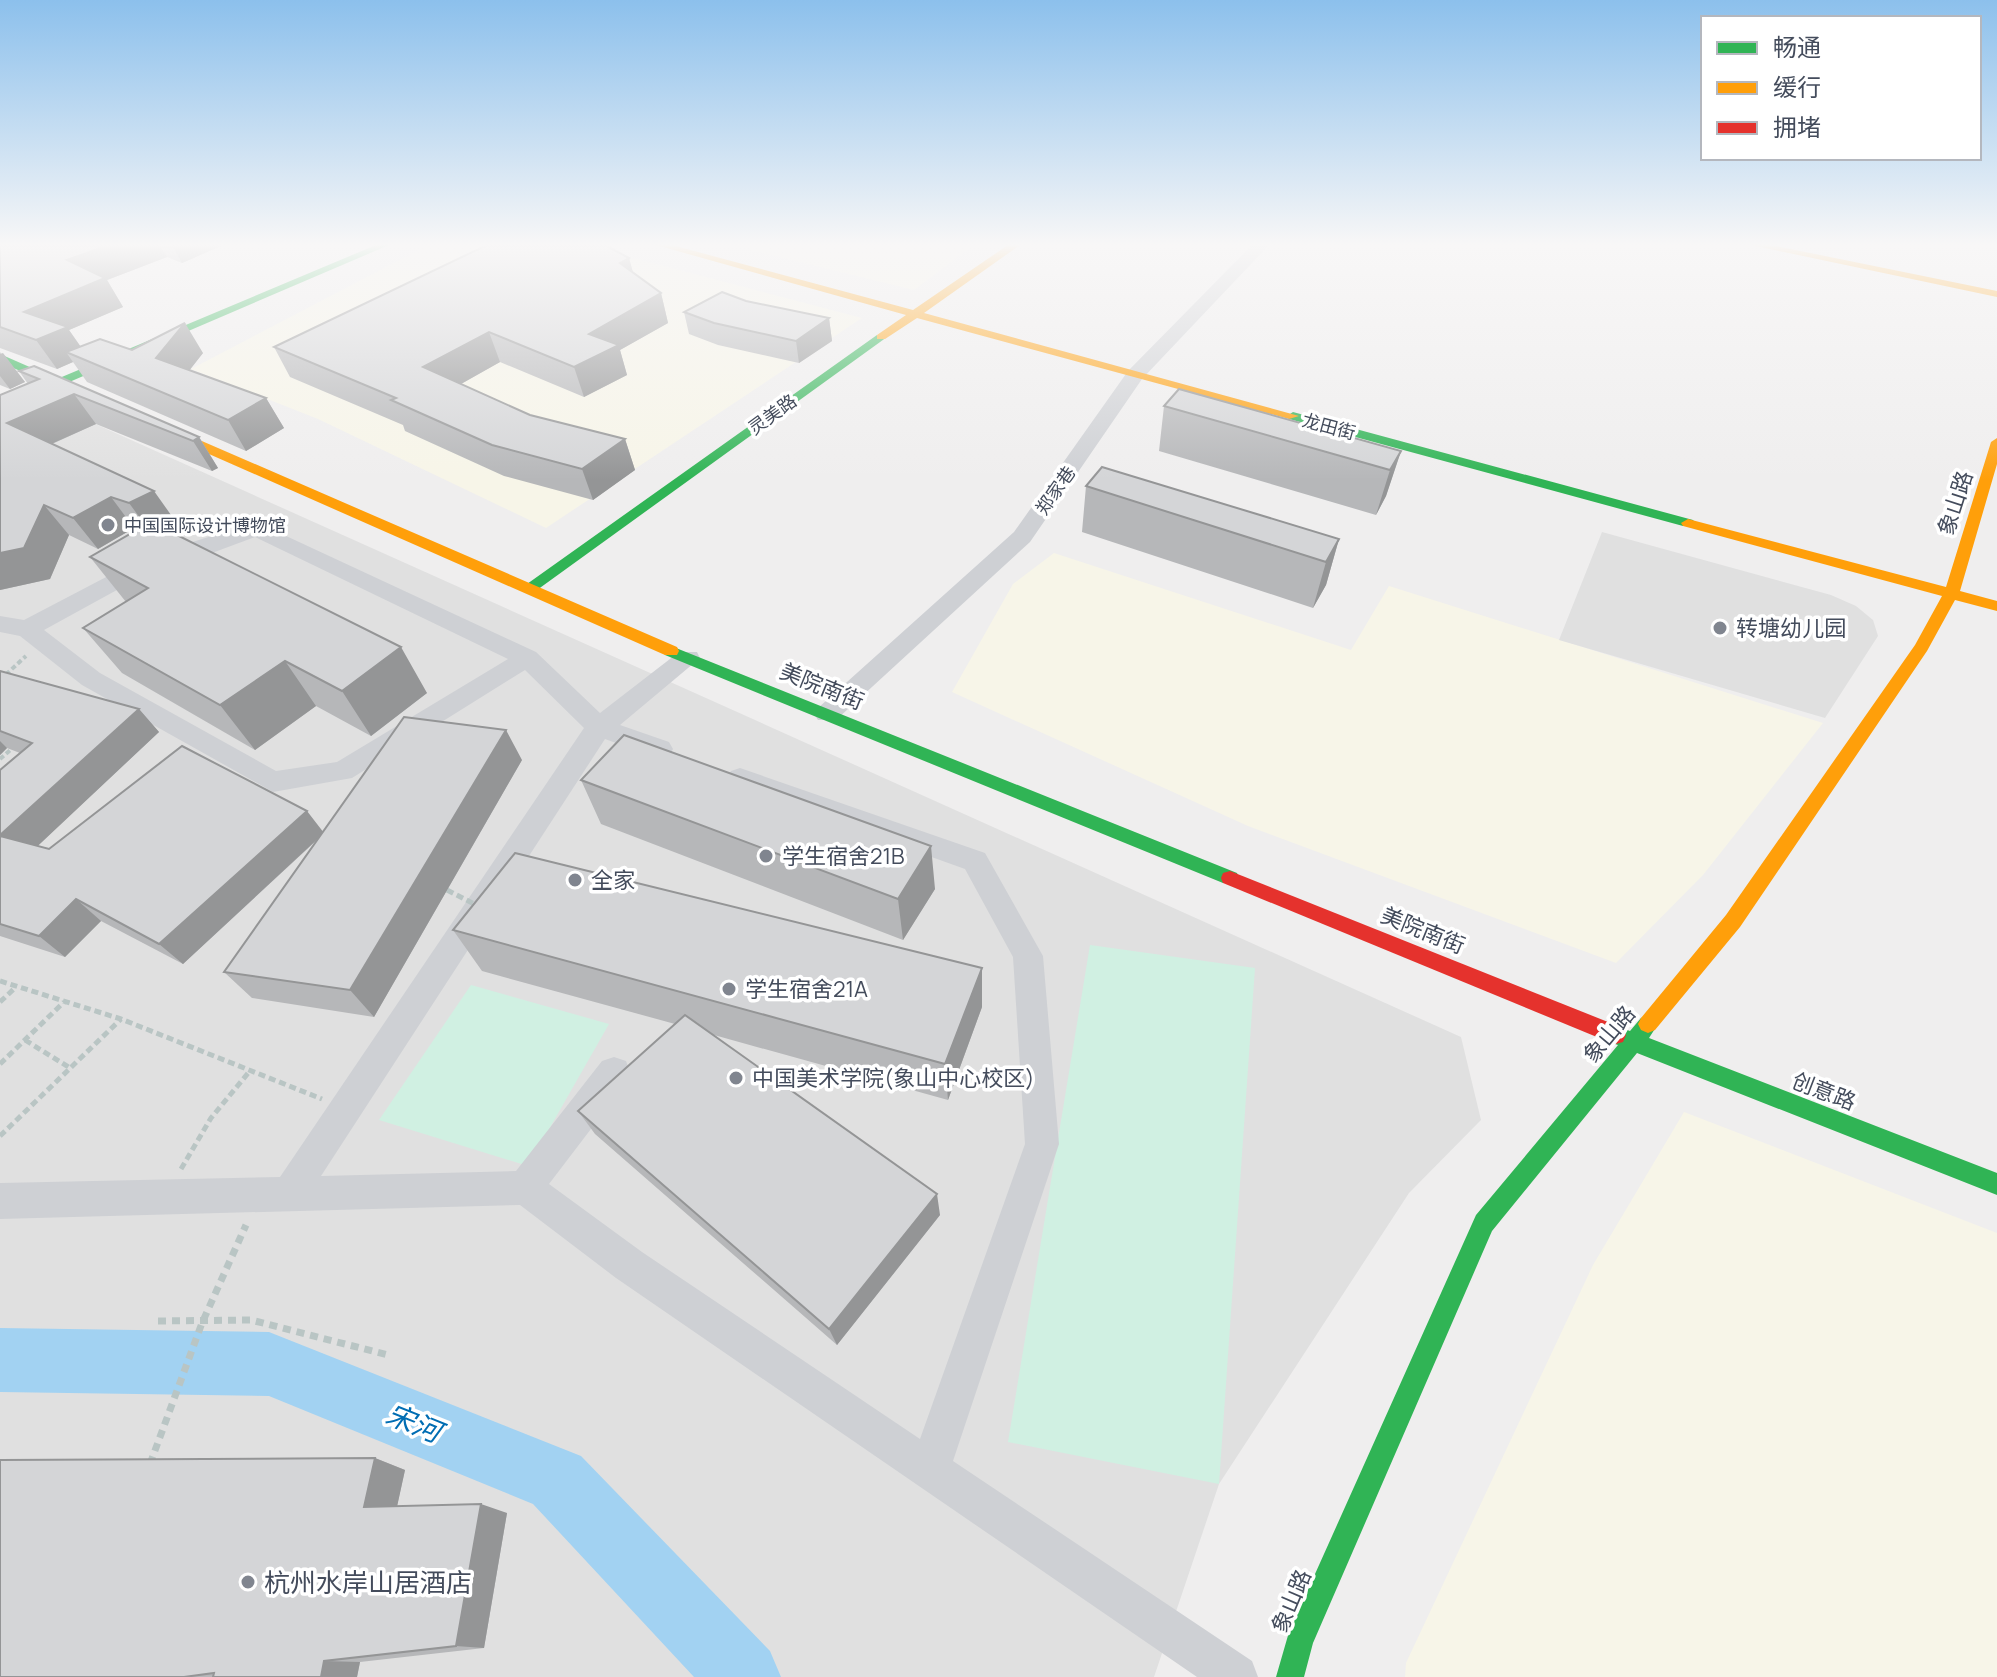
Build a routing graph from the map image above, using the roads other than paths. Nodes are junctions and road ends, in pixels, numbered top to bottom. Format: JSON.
{"nodes":[{"id":1,"x":152,"y":323,"type":"edge"},
{"id":2,"x":199,"y":323,"type":"edge"},
{"id":3,"x":900,"y":323,"type":"edge"},
{"id":4,"x":943,"y":323,"type":"edge"},
{"id":5,"x":1185,"y":323,"type":"edge"},
{"id":6,"x":0,"y":358,"type":"edge"},
{"id":7,"x":34,"y":372,"type":"junction"},
{"id":8,"x":1135,"y":375,"type":"junction"},
{"id":9,"x":11,"y":381,"type":"dead end"},
{"id":10,"x":57,"y":383,"type":"junction"},
{"id":11,"x":92,"y":398,"type":"edge"},
{"id":12,"x":0,"y":407,"type":"edge"},
{"id":13,"x":132,"y":415,"type":"edge"},
{"id":14,"x":1997,"y":442,"type":"edge"},
{"id":15,"x":532,"y":587,"type":"junction"},
{"id":16,"x":1952,"y":592,"type":"junction"},
{"id":17,"x":1997,"y":606,"type":"edge"},
{"id":18,"x":0,"y":624,"type":"edge"},
{"id":19,"x":35,"y":635,"type":"junction"},
{"id":20,"x":527,"y":658,"type":"junction"},
{"id":21,"x":688,"y":658,"type":"junction"},
{"id":22,"x":827,"y":714,"type":"junction"},
{"id":23,"x":599,"y":727,"type":"junction"},
{"id":24,"x":1634,"y":1042,"type":"junction"},
{"id":25,"x":614,"y":1072,"type":"dead end"},
{"id":26,"x":1997,"y":1184,"type":"edge"},
{"id":27,"x":525,"y":1188,"type":"junction"},
{"id":28,"x":274,"y":1194,"type":"junction"},
{"id":29,"x":0,"y":1201,"type":"edge"},
{"id":30,"x":930,"y":1469,"type":"junction"},
{"id":31,"x":1236,"y":1677,"type":"edge"},
{"id":32,"x":1290,"y":1677,"type":"edge"}],
"edges":[{"from":1,"to":7,"type":"street"},
{"from":2,"to":10,"type":"street"},
{"from":3,"to":15,"type":"street","name":"灵美路"},
{"from":4,"to":8,"type":"street","name":"龙田街"},
{"from":5,"to":8,"type":"street","name":"郑家巷"},
{"from":6,"to":7,"type":"street"},
{"from":7,"to":9,"type":"street"},
{"from":7,"to":10,"type":"street"},
{"from":8,"to":16,"type":"street","name":"龙田街"},
{"from":8,"to":22,"type":"street","name":"郑家巷"},
{"from":10,"to":11,"type":"street"},
{"from":10,"to":12,"type":"street"},
{"from":13,"to":15,"type":"street","name":"美院南街"},
{"from":14,"to":16,"type":"street","name":"象山路"},
{"from":15,"to":21,"type":"street","name":"美院南街"},
{"from":16,"to":17,"type":"street","name":"龙田街"},
{"from":16,"to":24,"type":"street","name":"象山路"},
{"from":18,"to":19,"type":"street"},
{"from":19,"to":20,"type":"street"},
{"from":19,"to":20,"type":"street"},
{"from":20,"to":23,"type":"street"},
{"from":21,"to":22,"type":"street","name":"美院南街"},
{"from":21,"to":23,"type":"street"},
{"from":22,"to":24,"type":"street","name":"美院南街"},
{"from":23,"to":28,"type":"street"},
{"from":23,"to":30,"type":"street"},
{"from":24,"to":26,"type":"street","name":"创意路"},
{"from":24,"to":32,"type":"street","name":"象山路"},
{"from":25,"to":27,"type":"street"},
{"from":27,"to":28,"type":"street"},
{"from":27,"to":30,"type":"street"},
{"from":28,"to":29,"type":"street"},
{"from":30,"to":31,"type":"street"}]}
